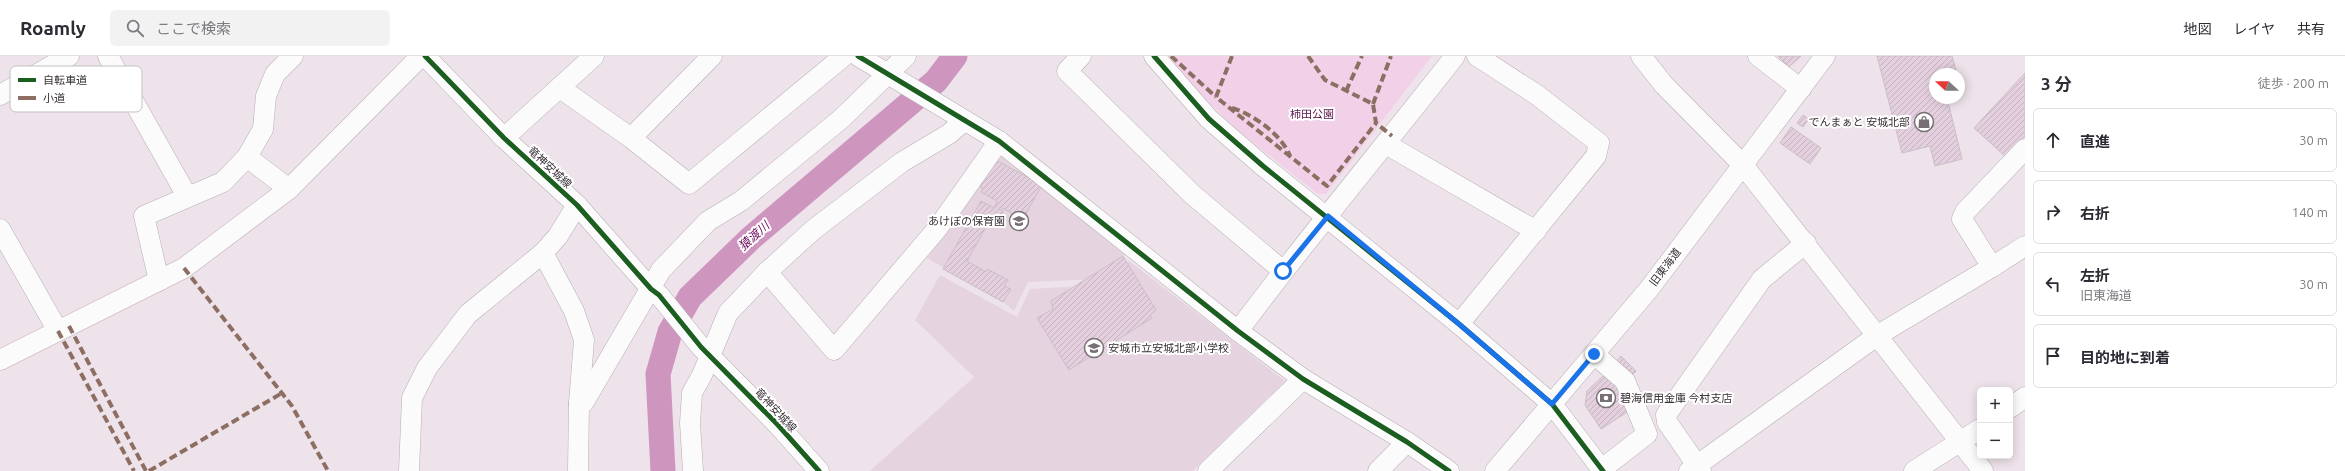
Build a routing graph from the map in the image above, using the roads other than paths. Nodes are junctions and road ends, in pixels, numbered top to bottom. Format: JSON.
{"nodes":[{"id":1,"x":69,"y":56,"type":"edge"},
{"id":2,"x":108,"y":56,"type":"edge"},
{"id":3,"x":293,"y":56,"type":"edge"},
{"id":4,"x":421,"y":56,"type":"edge"},
{"id":5,"x":425,"y":56,"type":"edge"},
{"id":6,"x":594,"y":56,"type":"edge"},
{"id":7,"x":712,"y":56,"type":"edge"},
{"id":8,"x":844,"y":56,"type":"edge"},
{"id":9,"x":858,"y":56,"type":"edge"},
{"id":10,"x":906,"y":56,"type":"edge"},
{"id":11,"x":1081,"y":56,"type":"edge"},
{"id":12,"x":1154,"y":56,"type":"edge"},
{"id":13,"x":1455,"y":56,"type":"edge"},
{"id":14,"x":1477,"y":56,"type":"edge"},
{"id":15,"x":1641,"y":56,"type":"edge"},
{"id":16,"x":1758,"y":56,"type":"edge"},
{"id":17,"x":1825,"y":56,"type":"edge"},
{"id":18,"x":51,"y":66,"type":"edge"},
{"id":19,"x":114,"y":66,"type":"edge"},
{"id":20,"x":892,"y":76,"type":"junction"},
{"id":21,"x":560,"y":88,"type":"junction"},
{"id":22,"x":10,"y":89,"type":"edge"},
{"id":23,"x":1801,"y":89,"type":"junction"},
{"id":24,"x":0,"y":95,"type":"edge"},
{"id":25,"x":140,"y":112,"type":"edge"},
{"id":26,"x":959,"y":118,"type":"junction"},
{"id":27,"x":504,"y":138,"type":"junction"},
{"id":28,"x":631,"y":138,"type":"junction"},
{"id":29,"x":999,"y":141,"type":"junction"},
{"id":30,"x":1386,"y":144,"type":"junction"},
{"id":31,"x":2025,"y":149,"type":"edge"},
{"id":32,"x":247,"y":157,"type":"junction"},
{"id":33,"x":1743,"y":165,"type":"junction"},
{"id":34,"x":289,"y":189,"type":"junction"},
{"id":35,"x":187,"y":196,"type":"junction"},
{"id":36,"x":577,"y":205,"type":"junction"},
{"id":37,"x":1328,"y":216,"type":"junction"},
{"id":38,"x":0,"y":229,"type":"edge"},
{"id":39,"x":1536,"y":231,"type":"junction"},
{"id":40,"x":1806,"y":243,"type":"junction"},
{"id":41,"x":2025,"y":246,"type":"edge"},
{"id":42,"x":544,"y":253,"type":"junction"},
{"id":43,"x":1992,"y":267,"type":"junction"},
{"id":44,"x":1283,"y":271,"type":"junction"},
{"id":45,"x":767,"y":272,"type":"junction"},
{"id":46,"x":159,"y":281,"type":"junction"},
{"id":47,"x":655,"y":292,"type":"junction"},
{"id":48,"x":1459,"y":324,"type":"junction"},
{"id":49,"x":58,"y":331,"type":"junction"},
{"id":50,"x":1238,"y":331,"type":"junction"},
{"id":51,"x":1878,"y":335,"type":"junction"},
{"id":52,"x":706,"y":351,"type":"junction"},
{"id":53,"x":1594,"y":354,"type":"junction"},
{"id":54,"x":0,"y":360,"type":"edge"},
{"id":55,"x":1303,"y":379,"type":"junction"},
{"id":56,"x":2025,"y":397,"type":"edge"},
{"id":57,"x":578,"y":403,"type":"junction"},
{"id":58,"x":1552,"y":404,"type":"junction"},
{"id":59,"x":2013,"y":406,"type":"edge"},
{"id":60,"x":1977,"y":432,"type":"edge"},
{"id":61,"x":1407,"y":442,"type":"junction"},
{"id":62,"x":1962,"y":443,"type":"junction"},
{"id":63,"x":1696,"y":469,"type":"edge"},
{"id":64,"x":1602,"y":470,"type":"edge"},
{"id":65,"x":409,"y":471,"type":"edge"},
{"id":66,"x":578,"y":471,"type":"edge"},
{"id":67,"x":693,"y":471,"type":"edge"},
{"id":68,"x":819,"y":471,"type":"edge"},
{"id":69,"x":1208,"y":471,"type":"edge"},
{"id":70,"x":1378,"y":471,"type":"edge"},
{"id":71,"x":1449,"y":471,"type":"edge"},
{"id":72,"x":1496,"y":471,"type":"edge"},
{"id":73,"x":1914,"y":471,"type":"edge"},
{"id":74,"x":1984,"y":471,"type":"edge"}],
"edges":[{"from":1,"to":18,"type":"street"},
{"from":2,"to":19,"type":"street"},
{"from":3,"to":32,"type":"street"},
{"from":4,"to":34,"type":"street"},
{"from":5,"to":27,"type":"street","name":"竜神安城線"},
{"from":6,"to":21,"type":"street"},
{"from":7,"to":28,"type":"street"},
{"from":8,"to":28,"type":"street"},
{"from":9,"to":20,"type":"street"},
{"from":10,"to":20,"type":"street"},
{"from":11,"to":44,"type":"street"},
{"from":12,"to":37,"type":"street"},
{"from":13,"to":30,"type":"street"},
{"from":14,"to":39,"type":"street"},
{"from":15,"to":33,"type":"street"},
{"from":16,"to":23,"type":"street"},
{"from":17,"to":23,"type":"street","name":"旧東海道"},
{"from":20,"to":26,"type":"street"},
{"from":20,"to":47,"type":"street"},
{"from":21,"to":27,"type":"street"},
{"from":21,"to":28,"type":"street"},
{"from":22,"to":24,"type":"street"},
{"from":23,"to":33,"type":"street","name":"旧東海道"},
{"from":25,"to":35,"type":"street"},
{"from":26,"to":29,"type":"street"},
{"from":26,"to":45,"type":"street"},
{"from":27,"to":36,"type":"street","name":"竜神安城線"},
{"from":29,"to":45,"type":"street"},
{"from":29,"to":50,"type":"street"},
{"from":30,"to":37,"type":"street"},
{"from":30,"to":39,"type":"street"},
{"from":31,"to":43,"type":"street"},
{"from":32,"to":34,"type":"street"},
{"from":32,"to":35,"type":"street"},
{"from":33,"to":40,"type":"street"},
{"from":33,"to":53,"type":"street","name":"旧東海道"},
{"from":34,"to":46,"type":"street"},
{"from":35,"to":46,"type":"street"},
{"from":36,"to":42,"type":"street"},
{"from":36,"to":47,"type":"street","name":"竜神安城線"},
{"from":37,"to":44,"type":"street"},
{"from":37,"to":48,"type":"street"},
{"from":38,"to":49,"type":"street"},
{"from":39,"to":48,"type":"street"},
{"from":40,"to":51,"type":"street"},
{"from":40,"to":63,"type":"street"},
{"from":41,"to":43,"type":"street"},
{"from":42,"to":57,"type":"street"},
{"from":42,"to":65,"type":"street"},
{"from":43,"to":51,"type":"street"},
{"from":44,"to":50,"type":"street"},
{"from":45,"to":52,"type":"street"},
{"from":46,"to":49,"type":"street"},
{"from":47,"to":52,"type":"street","name":"竜神安城線"},
{"from":47,"to":57,"type":"street"},
{"from":48,"to":58,"type":"street"},
{"from":49,"to":54,"type":"street"},
{"from":50,"to":55,"type":"street"},
{"from":51,"to":62,"type":"street"},
{"from":51,"to":63,"type":"street"},
{"from":52,"to":67,"type":"street"},
{"from":52,"to":68,"type":"street","name":"竜神安城線"},
{"from":53,"to":58,"type":"street","name":"旧東海道"},
{"from":53,"to":64,"type":"street"},
{"from":55,"to":61,"type":"street"},
{"from":55,"to":69,"type":"street"},
{"from":56,"to":59,"type":"street"},
{"from":57,"to":66,"type":"street"},
{"from":58,"to":64,"type":"street"},
{"from":58,"to":72,"type":"street","name":"旧東海道"},
{"from":60,"to":62,"type":"street"},
{"from":61,"to":70,"type":"street"},
{"from":61,"to":71,"type":"street"},
{"from":62,"to":73,"type":"street"},
{"from":62,"to":74,"type":"street"}]}
